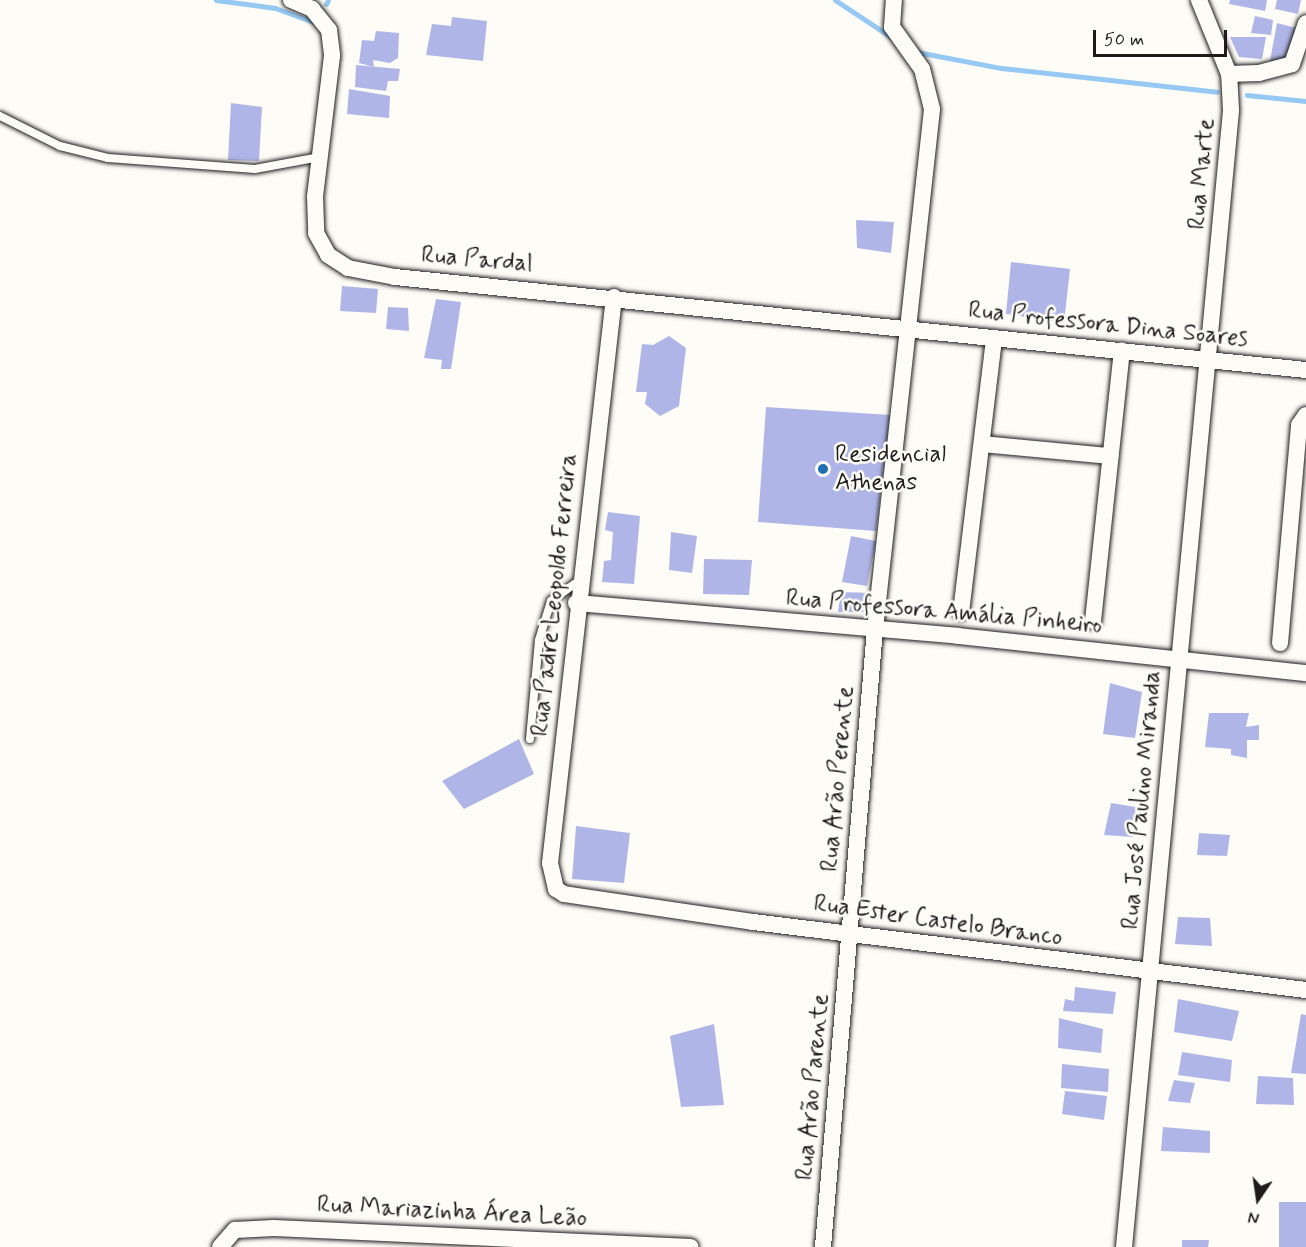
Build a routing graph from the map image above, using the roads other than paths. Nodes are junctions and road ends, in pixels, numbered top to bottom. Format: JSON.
{"nodes":[{"id":1,"x":291,"y":0,"type":"edge"},
{"id":2,"x":894,"y":0,"type":"edge"},
{"id":3,"x":1200,"y":0,"type":"edge"},
{"id":4,"x":1306,"y":23,"type":"edge"},
{"id":5,"x":1229,"y":74,"type":"junction"},
{"id":6,"x":0,"y":116,"type":"edge"},
{"id":7,"x":320,"y":157,"type":"junction"},
{"id":8,"x":614,"y":297,"type":"junction"},
{"id":9,"x":905,"y":329,"type":"junction"},
{"id":10,"x":994,"y":338,"type":"junction"},
{"id":11,"x":1122,"y":351,"type":"junction"},
{"id":12,"x":1209,"y":358,"type":"junction"},
{"id":13,"x":1306,"y":370,"type":"edge"},
{"id":14,"x":1306,"y":415,"type":"edge"},
{"id":15,"x":982,"y":444,"type":"junction"},
{"id":16,"x":1110,"y":456,"type":"junction"},
{"id":17,"x":579,"y":581,"type":"junction"},
{"id":18,"x":576,"y":603,"type":"junction"},
{"id":19,"x":961,"y":612,"type":"dead end"},
{"id":20,"x":1093,"y":621,"type":"dead end"},
{"id":21,"x":875,"y":629,"type":"junction"},
{"id":22,"x":1280,"y":643,"type":"dead end"},
{"id":23,"x":1179,"y":660,"type":"junction"},
{"id":24,"x":1306,"y":673,"type":"edge"},
{"id":25,"x":530,"y":739,"type":"dead end"},
{"id":26,"x":564,"y":894,"type":"joint"},
{"id":27,"x":850,"y":932,"type":"junction"},
{"id":28,"x":1150,"y":974,"type":"junction"},
{"id":29,"x":1306,"y":990,"type":"edge"},
{"id":30,"x":220,"y":1247,"type":"edge"},
{"id":31,"x":691,"y":1247,"type":"edge"},
{"id":32,"x":823,"y":1247,"type":"edge"},
{"id":33,"x":1124,"y":1247,"type":"edge"}],
"edges":[{"from":1,"to":7,"type":"street","name":"Rua Pardal"},
{"from":2,"to":9,"type":"street"},
{"from":3,"to":5,"type":"street","name":"Rua Marte"},
{"from":4,"to":5,"type":"street"},
{"from":5,"to":12,"type":"street","name":"Rua Marte"},
{"from":6,"to":7,"type":"lane"},
{"from":7,"to":8,"type":"street","name":"Rua Pardal"},
{"from":8,"to":9,"type":"street","name":"Rua Pardal"},
{"from":8,"to":17,"type":"street","name":"Rua Padre Leopoldo Ferreira"},
{"from":9,"to":10,"type":"street","name":"Rua Professora Dina Soares"},
{"from":9,"to":21,"type":"street"},
{"from":10,"to":11,"type":"street","name":"Rua Professora Dina Soares"},
{"from":10,"to":15,"type":"street"},
{"from":11,"to":12,"type":"street","name":"Rua Professora Dina Soares"},
{"from":11,"to":16,"type":"street"},
{"from":12,"to":13,"type":"street","name":"Rua Professora Dina Soares"},
{"from":12,"to":23,"type":"street","name":"Rua José Paulino Miranda"},
{"from":14,"to":22,"type":"street"},
{"from":15,"to":16,"type":"street"},
{"from":15,"to":19,"type":"street"},
{"from":16,"to":20,"type":"street"},
{"from":17,"to":18,"type":"street","name":"Rua Padre Leopoldo Ferreira"},
{"from":17,"to":25,"type":"lane"},
{"from":18,"to":21,"type":"street","name":"Rua Professora Amália Pinheiro"},
{"from":18,"to":26,"type":"street","name":"Rua Padre Leopoldo Ferreira"},
{"from":21,"to":23,"type":"street","name":"Rua Professora Amália Pinheiro"},
{"from":21,"to":27,"type":"street","name":"Rua Arão Perente"},
{"from":23,"to":24,"type":"street","name":"Rua Professora Amália Pinheiro"},
{"from":23,"to":28,"type":"street","name":"Rua José Paulino Miranda"},
{"from":26,"to":27,"type":"street","name":"Rua Ester Castelo Branco"},
{"from":27,"to":28,"type":"street","name":"Rua Ester Castelo Branco"},
{"from":27,"to":32,"type":"street","name":"Rua Arão Parente"},
{"from":28,"to":29,"type":"street","name":"Rua Ester Castelo Branco"},
{"from":28,"to":33,"type":"street","name":"Rua José Paulino Miranda"},
{"from":30,"to":31,"type":"street","name":"Rua Mariazinha Área Leão"}]}
